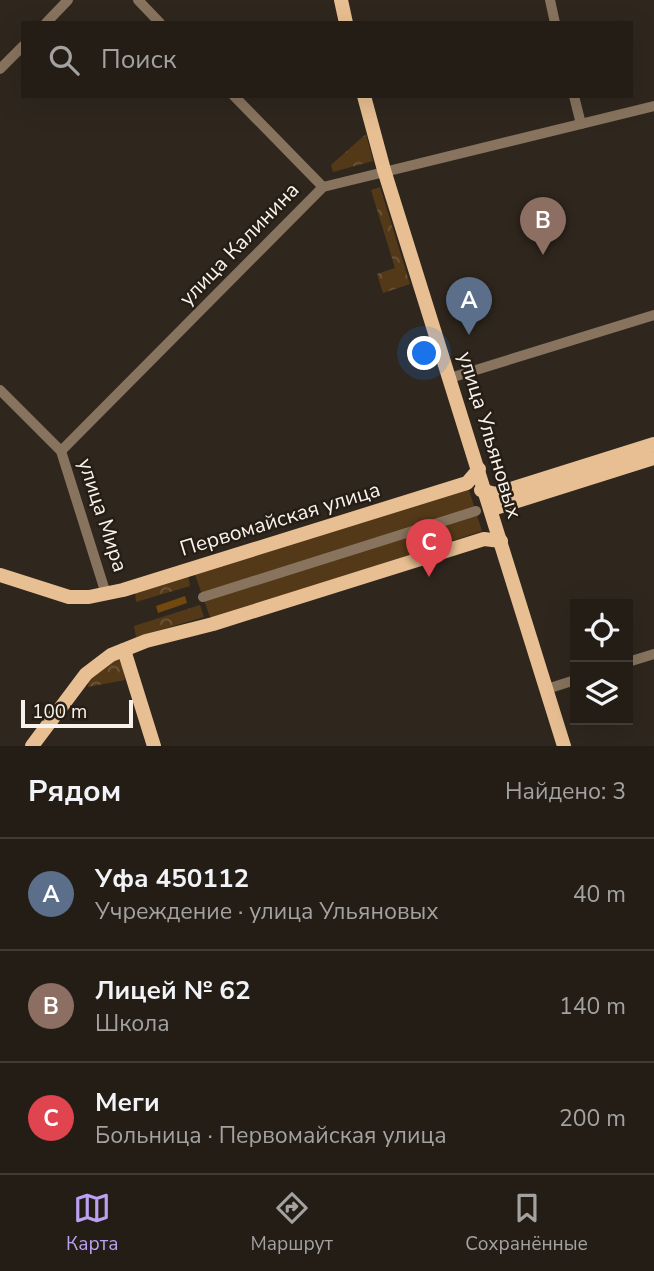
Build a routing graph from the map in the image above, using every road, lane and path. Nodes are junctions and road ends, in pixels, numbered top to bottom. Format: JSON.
{"nodes":[{"id":1,"x":68,"y":0,"type":"edge"},
{"id":2,"x":138,"y":0,"type":"edge"},
{"id":3,"x":341,"y":0,"type":"edge"},
{"id":4,"x":550,"y":0,"type":"edge"},
{"id":5,"x":48,"y":21,"type":"edge"},
{"id":6,"x":158,"y":21,"type":"edge"},
{"id":7,"x":346,"y":21,"type":"edge"},
{"id":8,"x":555,"y":21,"type":"edge"},
{"id":9,"x":21,"y":48,"type":"edge"},
{"id":10,"x":0,"y":69,"type":"edge"},
{"id":11,"x":236,"y":98,"type":"edge"},
{"id":12,"x":365,"y":98,"type":"edge"},
{"id":13,"x":574,"y":98,"type":"edge"},
{"id":14,"x":654,"y":106,"type":"edge"},
{"id":15,"x":581,"y":124,"type":"junction"},
{"id":16,"x":384,"y":170,"type":"junction"},
{"id":17,"x":323,"y":187,"type":"junction"},
{"id":18,"x":654,"y":315,"type":"edge"},
{"id":19,"x":450,"y":378,"type":"junction"},
{"id":20,"x":0,"y":390,"type":"edge"},
{"id":21,"x":654,"y":444,"type":"edge"},
{"id":22,"x":61,"y":451,"type":"junction"},
{"id":23,"x":654,"y":458,"type":"edge"},
{"id":24,"x":479,"y":469,"type":"junction"},
{"id":25,"x":467,"y":483,"type":"junction"},
{"id":26,"x":487,"y":494,"type":"junction"},
{"id":27,"x":492,"y":509,"type":"junction"},
{"id":28,"x":476,"y":511,"type":"dead end"},
{"id":29,"x":484,"y":539,"type":"junction"},
{"id":30,"x":501,"y":541,"type":"junction"},
{"id":31,"x":0,"y":575,"type":"edge"},
{"id":32,"x":106,"y":594,"type":"junction"},
{"id":33,"x":203,"y":597,"type":"dead end"},
{"id":34,"x":124,"y":650,"type":"junction"},
{"id":35,"x":654,"y":654,"type":"edge"},
{"id":36,"x":633,"y":660,"type":"edge"},
{"id":37,"x":570,"y":682,"type":"edge"},
{"id":38,"x":547,"y":689,"type":"junction"},
{"id":39,"x":32,"y":746,"type":"edge"},
{"id":40,"x":154,"y":746,"type":"edge"},
{"id":41,"x":565,"y":746,"type":"edge"}],
"edges":[{"from":1,"to":5,"type":"street"},
{"from":2,"to":6,"type":"street"},
{"from":3,"to":7,"type":"main road"},
{"from":4,"to":8,"type":"street"},
{"from":9,"to":10,"type":"street"},
{"from":11,"to":17,"type":"street"},
{"from":12,"to":16,"type":"main road","name":"улица Ульяновых"},
{"from":13,"to":15,"type":"street"},
{"from":14,"to":15,"type":"street","name":"улица Калинина"},
{"from":15,"to":16,"type":"street","name":"улица Калинина"},
{"from":16,"to":17,"type":"street","name":"улица Калинина"},
{"from":16,"to":19,"type":"main road","name":"улица Ульяновых"},
{"from":17,"to":22,"type":"street","name":"улица Калинина"},
{"from":18,"to":19,"type":"street"},
{"from":19,"to":24,"type":"main road","name":"улица Ульяновых"},
{"from":20,"to":22,"type":"street","name":"улица Мира"},
{"from":21,"to":26,"type":"main road"},
{"from":22,"to":32,"type":"street","name":"улица Мира"},
{"from":23,"to":27,"type":"main road"},
{"from":24,"to":25,"type":"main road"},
{"from":24,"to":26,"type":"main road","name":"улица Ульяновых"},
{"from":25,"to":26,"type":"main road"},
{"from":25,"to":32,"type":"main road","name":"Первомайская улица"},
{"from":26,"to":27,"type":"main road","name":"улица Ульяновых"},
{"from":27,"to":29,"type":"main road"},
{"from":27,"to":30,"type":"main road","name":"улица Ульяновых"},
{"from":28,"to":33,"type":"street"},
{"from":29,"to":30,"type":"main road"},
{"from":29,"to":34,"type":"main road"},
{"from":30,"to":38,"type":"main road","name":"улица Ульяновых"},
{"from":31,"to":32,"type":"main road","name":"Первомайская улица"},
{"from":34,"to":39,"type":"main road"},
{"from":34,"to":40,"type":"main road"},
{"from":35,"to":36,"type":"street"},
{"from":37,"to":38,"type":"street"},
{"from":38,"to":41,"type":"main road","name":"улица Ульяновых"}]}
